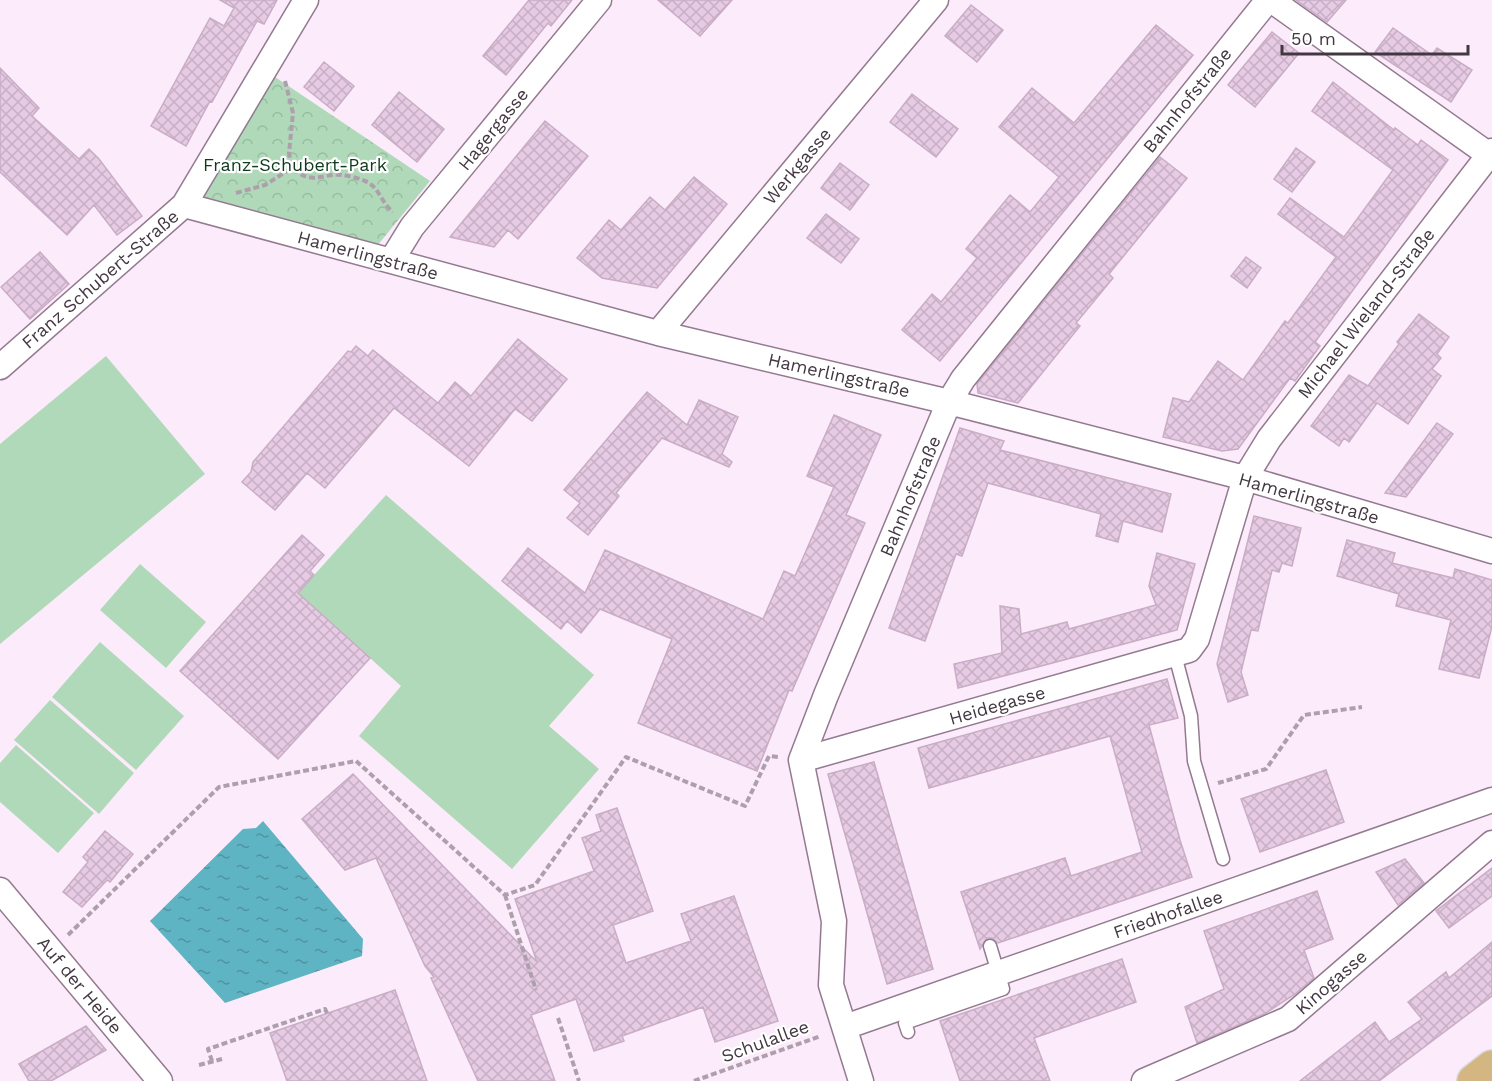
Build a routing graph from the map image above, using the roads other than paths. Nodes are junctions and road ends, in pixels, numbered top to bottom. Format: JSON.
{"nodes":[{"id":1,"x":306,"y":0,"type":"edge"},
{"id":2,"x":599,"y":0,"type":"edge"},
{"id":3,"x":936,"y":0,"type":"edge"},
{"id":4,"x":1270,"y":0,"type":"edge"},
{"id":5,"x":1491,"y":154,"type":"edge"},
{"id":6,"x":184,"y":205,"type":"junction"},
{"id":7,"x":391,"y":261,"type":"junction"},
{"id":8,"x":658,"y":333,"type":"junction"},
{"id":9,"x":0,"y":367,"type":"edge"},
{"id":10,"x":950,"y":402,"type":"junction"},
{"id":11,"x":1245,"y":478,"type":"junction"},
{"id":12,"x":1492,"y":551,"type":"edge"},
{"id":13,"x":1183,"y":651,"type":"junction"},
{"id":14,"x":801,"y":760,"type":"junction"},
{"id":15,"x":1492,"y":800,"type":"edge"},
{"id":16,"x":1492,"y":843,"type":"edge"},
{"id":17,"x":1223,"y":859,"type":"dead end"},
{"id":18,"x":0,"y":890,"type":"edge"},
{"id":19,"x":990,"y":945,"type":"dead end"},
{"id":20,"x":998,"y":973,"type":"junction"},
{"id":21,"x":844,"y":1027,"type":"junction"},
{"id":22,"x":908,"y":1032,"type":"dead end"},
{"id":23,"x":1492,"y":1067,"type":"edge"},
{"id":24,"x":1149,"y":1076,"type":"edge"},
{"id":25,"x":160,"y":1081,"type":"edge"},
{"id":26,"x":861,"y":1081,"type":"edge"},
{"id":27,"x":1474,"y":1081,"type":"edge"}],
"edges":[{"from":1,"to":6,"type":"street","name":"Franz Schubert-Straße"},
{"from":2,"to":7,"type":"street","name":"Hagergasse"},
{"from":3,"to":8,"type":"street","name":"Werkgasse"},
{"from":4,"to":5,"type":"street"},
{"from":4,"to":10,"type":"street","name":"Bahnhofstraße"},
{"from":5,"to":11,"type":"street","name":"Michael Wieland-Straße"},
{"from":6,"to":7,"type":"street","name":"Hamerlingstraße"},
{"from":6,"to":9,"type":"street","name":"Franz Schubert-Straße"},
{"from":7,"to":8,"type":"street","name":"Hamerlingstraße"},
{"from":8,"to":10,"type":"street","name":"Hamerlingstraße"},
{"from":10,"to":11,"type":"street","name":"Hamerlingstraße"},
{"from":10,"to":14,"type":"street","name":"Bahnhofstraße"},
{"from":11,"to":12,"type":"street","name":"Hamerlingstraße"},
{"from":11,"to":13,"type":"street","name":"Michael Wieland-Straße"},
{"from":13,"to":14,"type":"street","name":"Heidegasse"},
{"from":13,"to":17,"type":"lane"},
{"from":14,"to":21,"type":"street"},
{"from":15,"to":20,"type":"street","name":"Friedhofallee"},
{"from":16,"to":24,"type":"street","name":"Kinogasse"},
{"from":18,"to":25,"type":"street","name":"Auf der Heide"},
{"from":19,"to":20,"type":"lane"},
{"from":20,"to":21,"type":"street","name":"Friedhofallee"},
{"from":20,"to":22,"type":"lane"},
{"from":21,"to":26,"type":"street"},
{"from":23,"to":27,"type":"main road"}]}
